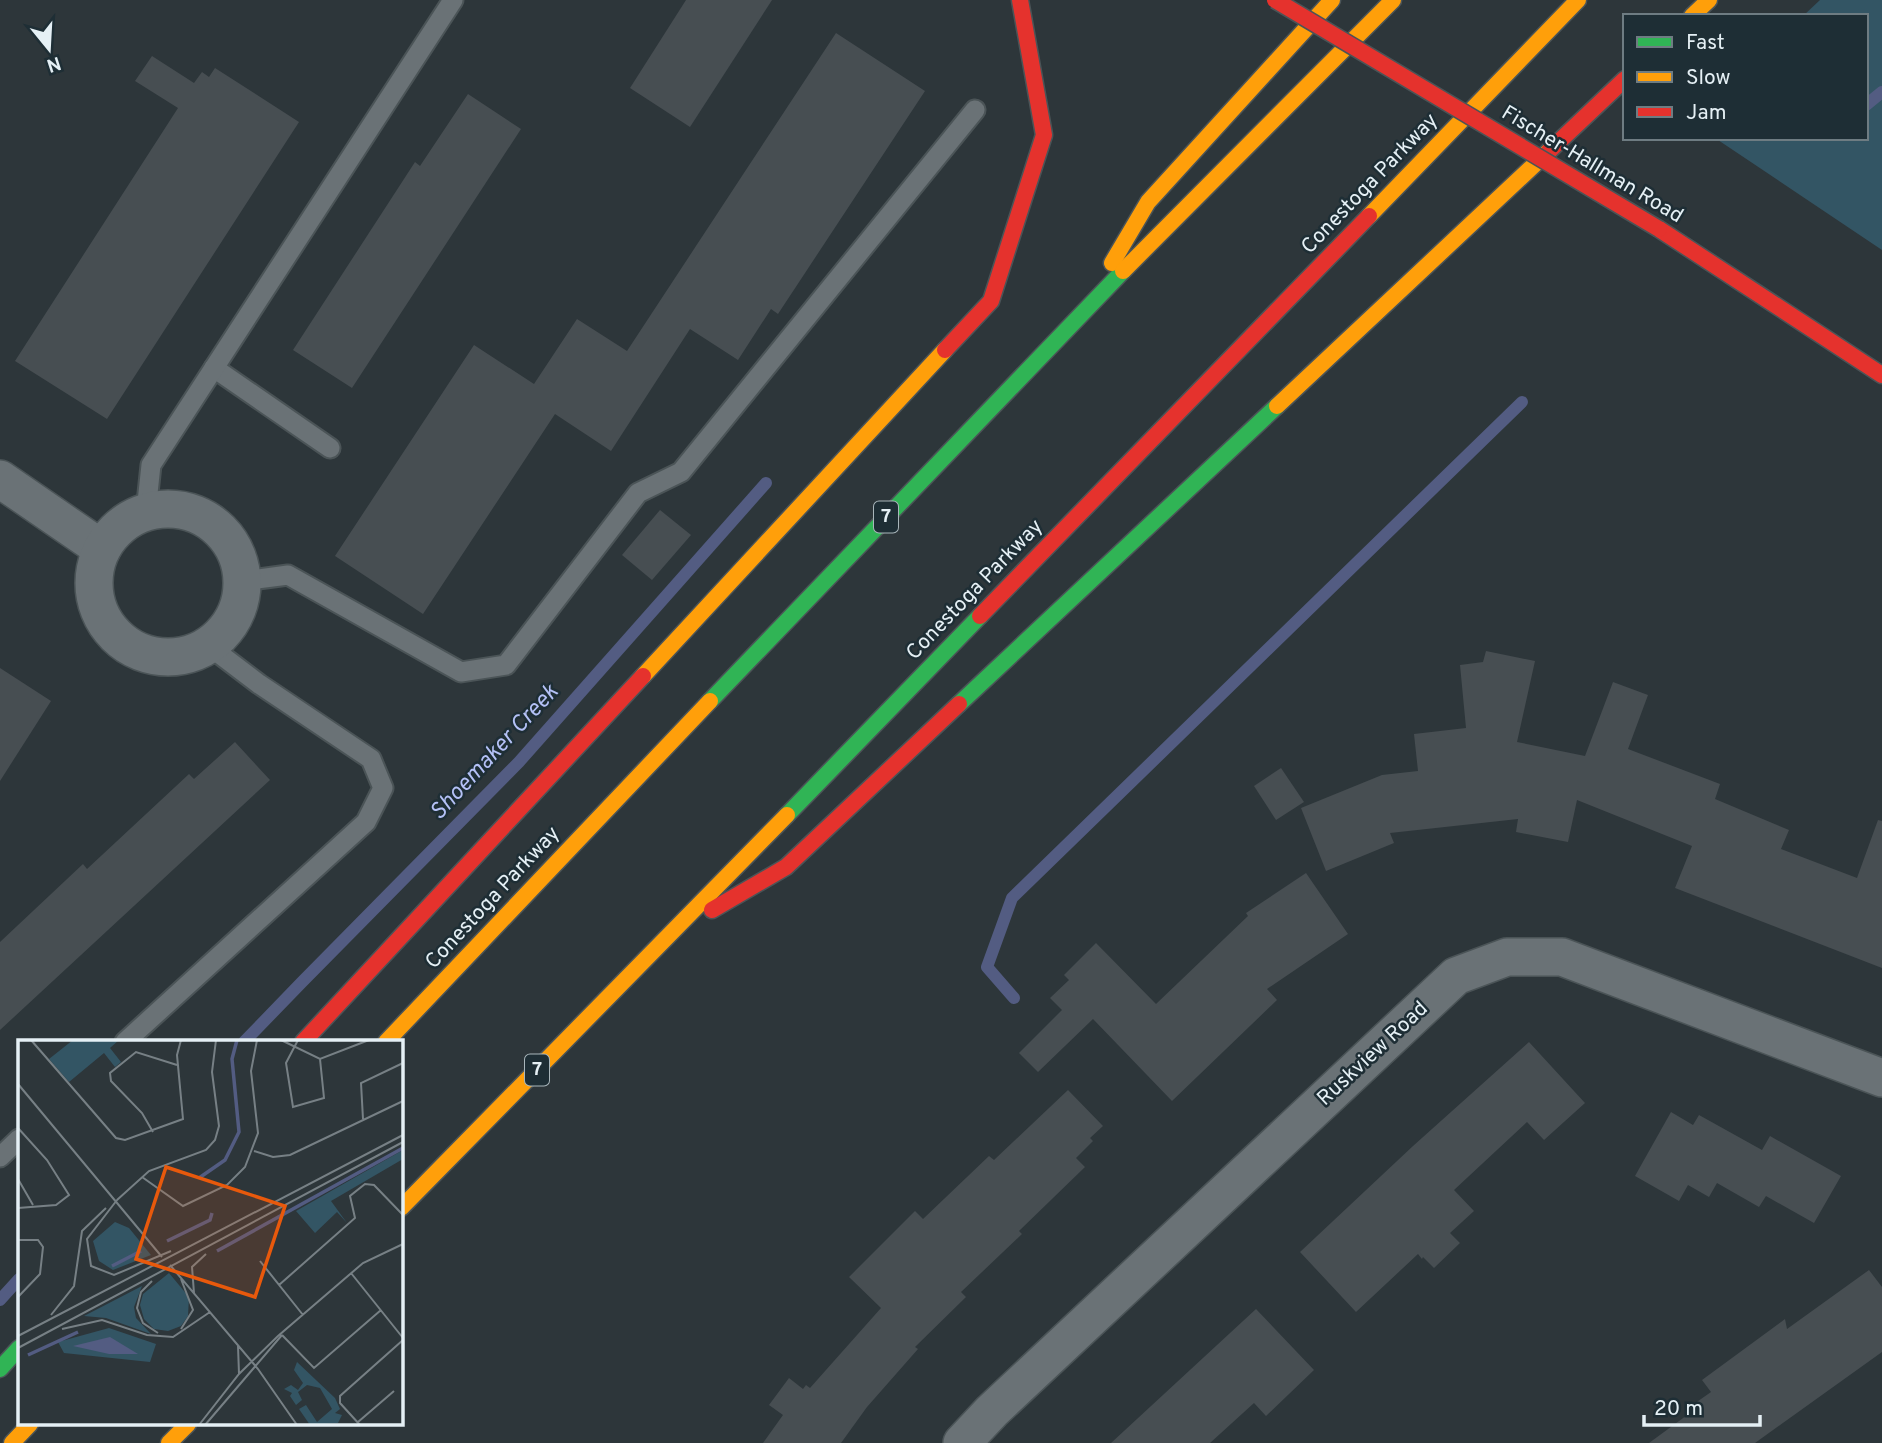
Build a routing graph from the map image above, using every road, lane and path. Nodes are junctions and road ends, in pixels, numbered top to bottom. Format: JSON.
{"nodes":[{"id":1,"x":453,"y":0,"type":"edge"},
{"id":2,"x":1020,"y":0,"type":"edge"},
{"id":3,"x":1275,"y":0,"type":"edge"},
{"id":4,"x":1332,"y":0,"type":"edge"},
{"id":5,"x":1393,"y":0,"type":"edge"},
{"id":6,"x":1578,"y":0,"type":"edge"},
{"id":7,"x":1709,"y":0,"type":"edge"},
{"id":8,"x":1694,"y":14,"type":"edge"},
{"id":9,"x":1623,"y":81,"type":"edge"},
{"id":10,"x":975,"y":110,"type":"dead end"},
{"id":11,"x":1084,"y":310,"type":"junction"},
{"id":12,"x":214,"y":368,"type":"junction"},
{"id":13,"x":1882,"y":375,"type":"edge"},
{"id":14,"x":330,"y":448,"type":"dead end"},
{"id":15,"x":0,"y":479,"type":"edge"},
{"id":16,"x":146,"y":512,"type":"junction"},
{"id":17,"x":102,"y":549,"type":"junction"},
{"id":18,"x":243,"y":581,"type":"junction"},
{"id":19,"x":209,"y":646,"type":"junction"},
{"id":20,"x":674,"y":931,"type":"junction"},
{"id":21,"x":127,"y":1040,"type":"edge"},
{"id":22,"x":305,"y":1040,"type":"edge"},
{"id":23,"x":388,"y":1040,"type":"edge"},
{"id":24,"x":1882,"y":1079,"type":"edge"},
{"id":25,"x":18,"y":1140,"type":"edge"},
{"id":26,"x":0,"y":1157,"type":"edge"},
{"id":27,"x":402,"y":1207,"type":"edge"},
{"id":28,"x":18,"y":1349,"type":"edge"},
{"id":29,"x":0,"y":1369,"type":"edge"},
{"id":30,"x":28,"y":1426,"type":"edge"},
{"id":31,"x":186,"y":1426,"type":"edge"},
{"id":32,"x":12,"y":1443,"type":"edge"},
{"id":33,"x":169,"y":1443,"type":"edge"},
{"id":34,"x":962,"y":1443,"type":"edge"}],
"edges":[{"from":1,"to":12,"type":"lane"},
{"from":2,"to":22,"type":"main road"},
{"from":3,"to":13,"type":"main road","name":"Fischer-Hallman Road","bridge":true},
{"from":4,"to":11,"type":"main road"},
{"from":5,"to":11,"type":"main road","name":"Conestoga Parkway","number":"7"},
{"from":6,"to":20,"type":"main road","name":"Conestoga Parkway","number":"7"},
{"from":7,"to":8,"type":"main road"},
{"from":9,"to":20,"type":"main road"},
{"from":10,"to":18,"type":"lane"},
{"from":11,"to":23,"type":"main road","name":"Conestoga Parkway","number":"7"},
{"from":12,"to":14,"type":"lane"},
{"from":12,"to":16,"type":"lane"},
{"from":15,"to":17,"type":"street"},
{"from":16,"to":17,"type":"street"},
{"from":16,"to":18,"type":"street"},
{"from":17,"to":19,"type":"street"},
{"from":18,"to":19,"type":"street"},
{"from":19,"to":21,"type":"lane"},
{"from":20,"to":27,"type":"main road","name":"Conestoga Parkway","number":"7"},
{"from":24,"to":34,"type":"street","name":"Ruskview Road"},
{"from":25,"to":26,"type":"lane"},
{"from":28,"to":29,"type":"main road"},
{"from":30,"to":32,"type":"main road"},
{"from":31,"to":33,"type":"main road"}]}
